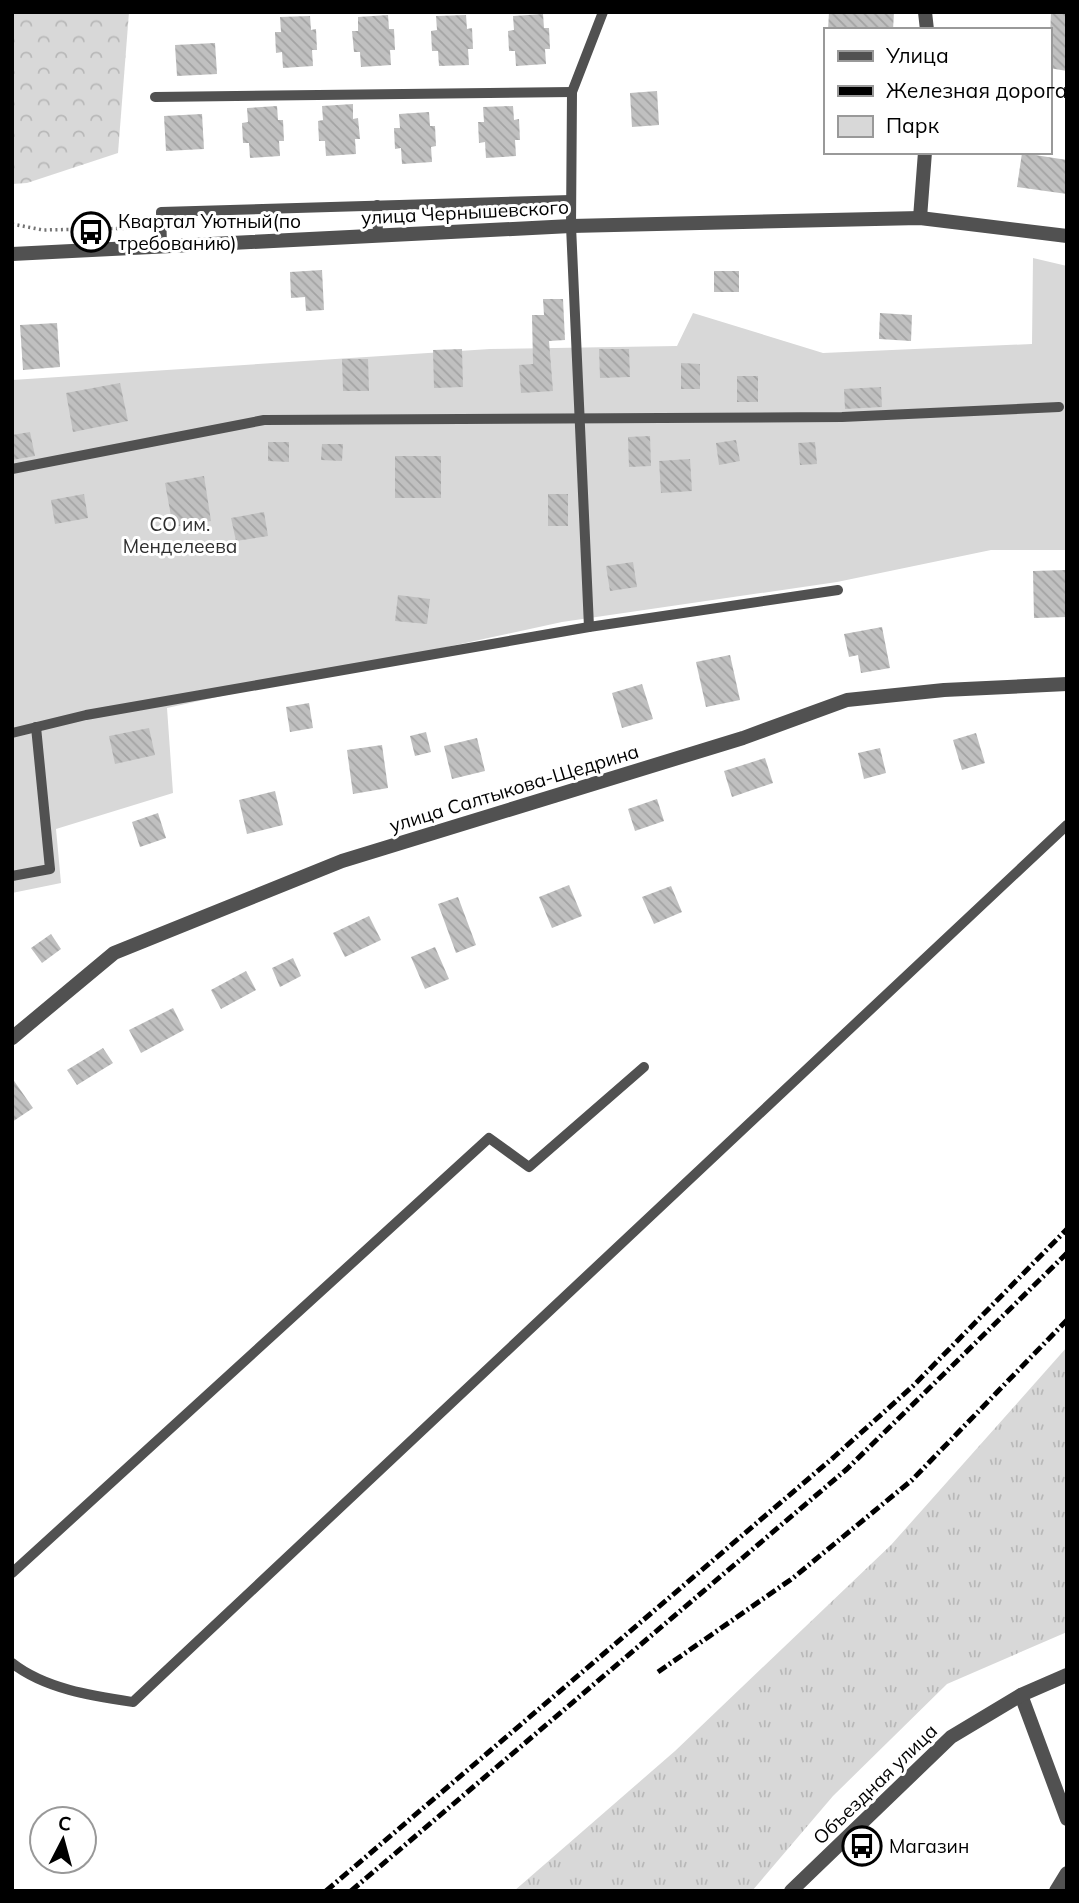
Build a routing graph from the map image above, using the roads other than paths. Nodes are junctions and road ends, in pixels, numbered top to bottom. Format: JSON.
{"nodes":[{"id":1,"x":603,"y":12,"type":"edge"},
{"id":2,"x":572,"y":92,"type":"junction"},
{"id":3,"x":155,"y":97,"type":"dead end"},
{"id":4,"x":925,"y":154,"type":"edge"},
{"id":5,"x":571,"y":200,"type":"junction"},
{"id":6,"x":377,"y":205,"type":"junction"},
{"id":7,"x":920,"y":218,"type":"junction"},
{"id":8,"x":571,"y":226,"type":"junction"},
{"id":9,"x":378,"y":236,"type":"junction"},
{"id":10,"x":1067,"y":236,"type":"edge"},
{"id":11,"x":162,"y":245,"type":"junction"},
{"id":12,"x":12,"y":254,"type":"edge"},
{"id":13,"x":1059,"y":407,"type":"dead end"},
{"id":14,"x":577,"y":416,"type":"junction"},
{"id":15,"x":12,"y":469,"type":"edge"},
{"id":16,"x":838,"y":590,"type":"dead end"},
{"id":17,"x":589,"y":627,"type":"junction"},
{"id":18,"x":1067,"y":684,"type":"edge"},
{"id":19,"x":36,"y":727,"type":"junction"},
{"id":20,"x":12,"y":733,"type":"edge"},
{"id":21,"x":1067,"y":825,"type":"edge"},
{"id":22,"x":12,"y":876,"type":"edge"},
{"id":23,"x":12,"y":1038,"type":"edge"},
{"id":24,"x":644,"y":1066,"type":"dead end"},
{"id":25,"x":12,"y":1573,"type":"edge"},
{"id":26,"x":12,"y":1663,"type":"edge"},
{"id":27,"x":1067,"y":1675,"type":"edge"},
{"id":28,"x":1021,"y":1695,"type":"junction"},
{"id":29,"x":1067,"y":1819,"type":"edge"},
{"id":30,"x":1067,"y":1873,"type":"edge"},
{"id":31,"x":791,"y":1891,"type":"edge"},
{"id":32,"x":1056,"y":1891,"type":"edge"}],
"edges":[{"from":1,"to":2,"type":"lane"},
{"from":2,"to":3,"type":"lane"},
{"from":2,"to":5,"type":"lane"},
{"from":4,"to":7,"type":"street"},
{"from":5,"to":6,"type":"lane"},
{"from":5,"to":8,"type":"lane"},
{"from":6,"to":9,"type":"lane"},
{"from":6,"to":11,"type":"lane"},
{"from":7,"to":8,"type":"street","name":"улица Чернышевского"},
{"from":7,"to":10,"type":"street","name":"улица Чернышевского"},
{"from":8,"to":9,"type":"street","name":"улица Чернышевского"},
{"from":8,"to":14,"type":"lane"},
{"from":9,"to":11,"type":"street","name":"улица Чернышевского"},
{"from":11,"to":12,"type":"street","name":"улица Чернышевского"},
{"from":13,"to":14,"type":"lane"},
{"from":14,"to":15,"type":"lane"},
{"from":14,"to":17,"type":"lane"},
{"from":16,"to":17,"type":"lane"},
{"from":17,"to":19,"type":"lane"},
{"from":18,"to":23,"type":"street","name":"улица Салтыкова-Щедрина"},
{"from":19,"to":20,"type":"lane"},
{"from":19,"to":22,"type":"lane"},
{"from":21,"to":26,"type":"lane"},
{"from":24,"to":25,"type":"lane"},
{"from":27,"to":28,"type":"street","name":"Объездная улица"},
{"from":28,"to":29,"type":"street"},
{"from":28,"to":31,"type":"street","name":"Объездная улица"},
{"from":30,"to":32,"type":"street"}]}
